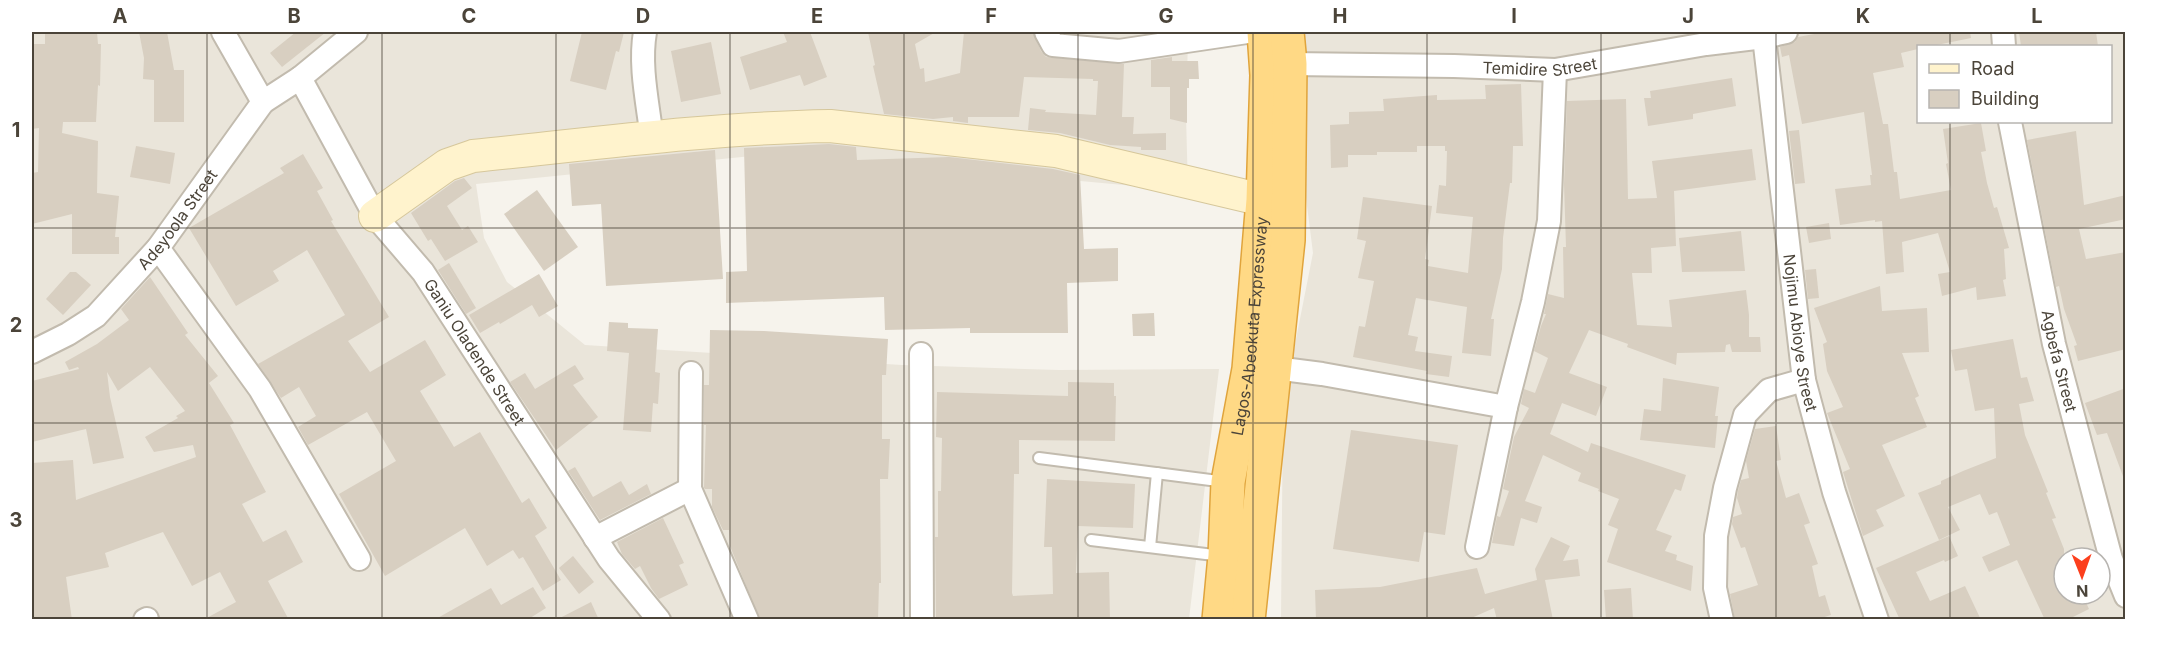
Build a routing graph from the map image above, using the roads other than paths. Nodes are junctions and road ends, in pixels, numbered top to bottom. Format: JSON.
{"nodes":[{"id":1,"x":223,"y":32,"type":"edge"},
{"id":2,"x":356,"y":32,"type":"edge"},
{"id":3,"x":645,"y":32,"type":"edge"},
{"id":4,"x":1046,"y":32,"type":"edge"},
{"id":5,"x":1247,"y":32,"type":"edge"},
{"id":6,"x":1264,"y":32,"type":"edge"},
{"id":7,"x":1287,"y":32,"type":"edge"},
{"id":8,"x":1775,"y":34,"type":"edge"},
{"id":9,"x":1703,"y":38,"type":"edge"},
{"id":10,"x":1290,"y":64,"type":"junction"},
{"id":11,"x":1555,"y":70,"type":"junction"},
{"id":12,"x":300,"y":78,"type":"junction"},
{"id":13,"x":263,"y":102,"type":"junction"},
{"id":14,"x":2010,"y":123,"type":"edge"},
{"id":15,"x":652,"y":139,"type":"junction"},
{"id":16,"x":1263,"y":200,"type":"junction"},
{"id":17,"x":375,"y":216,"type":"junction"},
{"id":18,"x":158,"y":248,"type":"junction"},
{"id":19,"x":32,"y":352,"type":"edge"},
{"id":20,"x":921,"y":354,"type":"dead end"},
{"id":21,"x":1275,"y":368,"type":"junction"},
{"id":22,"x":691,"y":373,"type":"dead end"},
{"id":23,"x":1804,"y":380,"type":"junction"},
{"id":24,"x":1506,"y":407,"type":"junction"},
{"id":25,"x":1039,"y":458,"type":"dead end"},
{"id":26,"x":1157,"y":472,"type":"junction"},
{"id":27,"x":1228,"y":482,"type":"junction"},
{"id":28,"x":690,"y":489,"type":"junction"},
{"id":29,"x":595,"y":538,"type":"junction"},
{"id":30,"x":1091,"y":540,"type":"dead end"},
{"id":31,"x":1150,"y":547,"type":"junction"},
{"id":32,"x":1477,"y":547,"type":"dead end"},
{"id":33,"x":1225,"y":556,"type":"junction"},
{"id":34,"x":359,"y":560,"type":"dead end"},
{"id":35,"x":2126,"y":596,"type":"edge"},
{"id":36,"x":659,"y":620,"type":"edge"},
{"id":37,"x":747,"y":620,"type":"edge"},
{"id":38,"x":922,"y":620,"type":"edge"},
{"id":39,"x":1218,"y":620,"type":"edge"},
{"id":40,"x":1248,"y":620,"type":"edge"},
{"id":41,"x":1722,"y":620,"type":"edge"},
{"id":42,"x":1876,"y":620,"type":"edge"}],
"edges":[{"from":1,"to":13,"type":"street"},
{"from":2,"to":12,"type":"street"},
{"from":3,"to":15,"type":"street"},
{"from":4,"to":5,"type":"street"},
{"from":6,"to":16,"type":"highway","name":"Lagos-Abeokuta Expressway"},
{"from":7,"to":10,"type":"highway","name":"Lagos-Abeokuta Expressway"},
{"from":8,"to":9,"type":"street","name":"Temidire Street"},
{"from":8,"to":23,"type":"street","name":"Nojimu Abioye Street"},
{"from":9,"to":11,"type":"street","name":"Temidire Street"},
{"from":10,"to":11,"type":"street","name":"Temidire Street"},
{"from":10,"to":21,"type":"highway","name":"Lagos-Abeokuta Expressway"},
{"from":11,"to":24,"type":"street"},
{"from":12,"to":13,"type":"street"},
{"from":12,"to":17,"type":"street","name":"Ganiu Oladende Street"},
{"from":13,"to":18,"type":"street","name":"Adeyoola Street"},
{"from":14,"to":35,"type":"street","name":"Agbefa Street"},
{"from":15,"to":16,"type":"main road"},
{"from":15,"to":17,"type":"main road"},
{"from":16,"to":27,"type":"highway","name":"Lagos-Abeokuta Expressway"},
{"from":17,"to":29,"type":"street","name":"Ganiu Oladende Street"},
{"from":18,"to":19,"type":"street","name":"Adeyoola Street"},
{"from":18,"to":34,"type":"street"},
{"from":20,"to":38,"type":"street"},
{"from":21,"to":24,"type":"street"},
{"from":21,"to":40,"type":"highway","name":"Lagos-Abeokuta Expressway"},
{"from":22,"to":28,"type":"street"},
{"from":23,"to":41,"type":"street"},
{"from":23,"to":42,"type":"street","name":"Nojimu Abioye Street"},
{"from":24,"to":32,"type":"street"},
{"from":25,"to":26,"type":"lane"},
{"from":26,"to":27,"type":"lane"},
{"from":26,"to":31,"type":"lane"},
{"from":27,"to":33,"type":"highway","name":"Lagos-Abeokuta Expressway"},
{"from":28,"to":29,"type":"street"},
{"from":28,"to":37,"type":"street"},
{"from":29,"to":36,"type":"street","name":"Ganiu Oladende Street"},
{"from":30,"to":31,"type":"lane"},
{"from":31,"to":33,"type":"lane"},
{"from":33,"to":39,"type":"highway","name":"Lagos-Abeokuta Expressway"}]}
